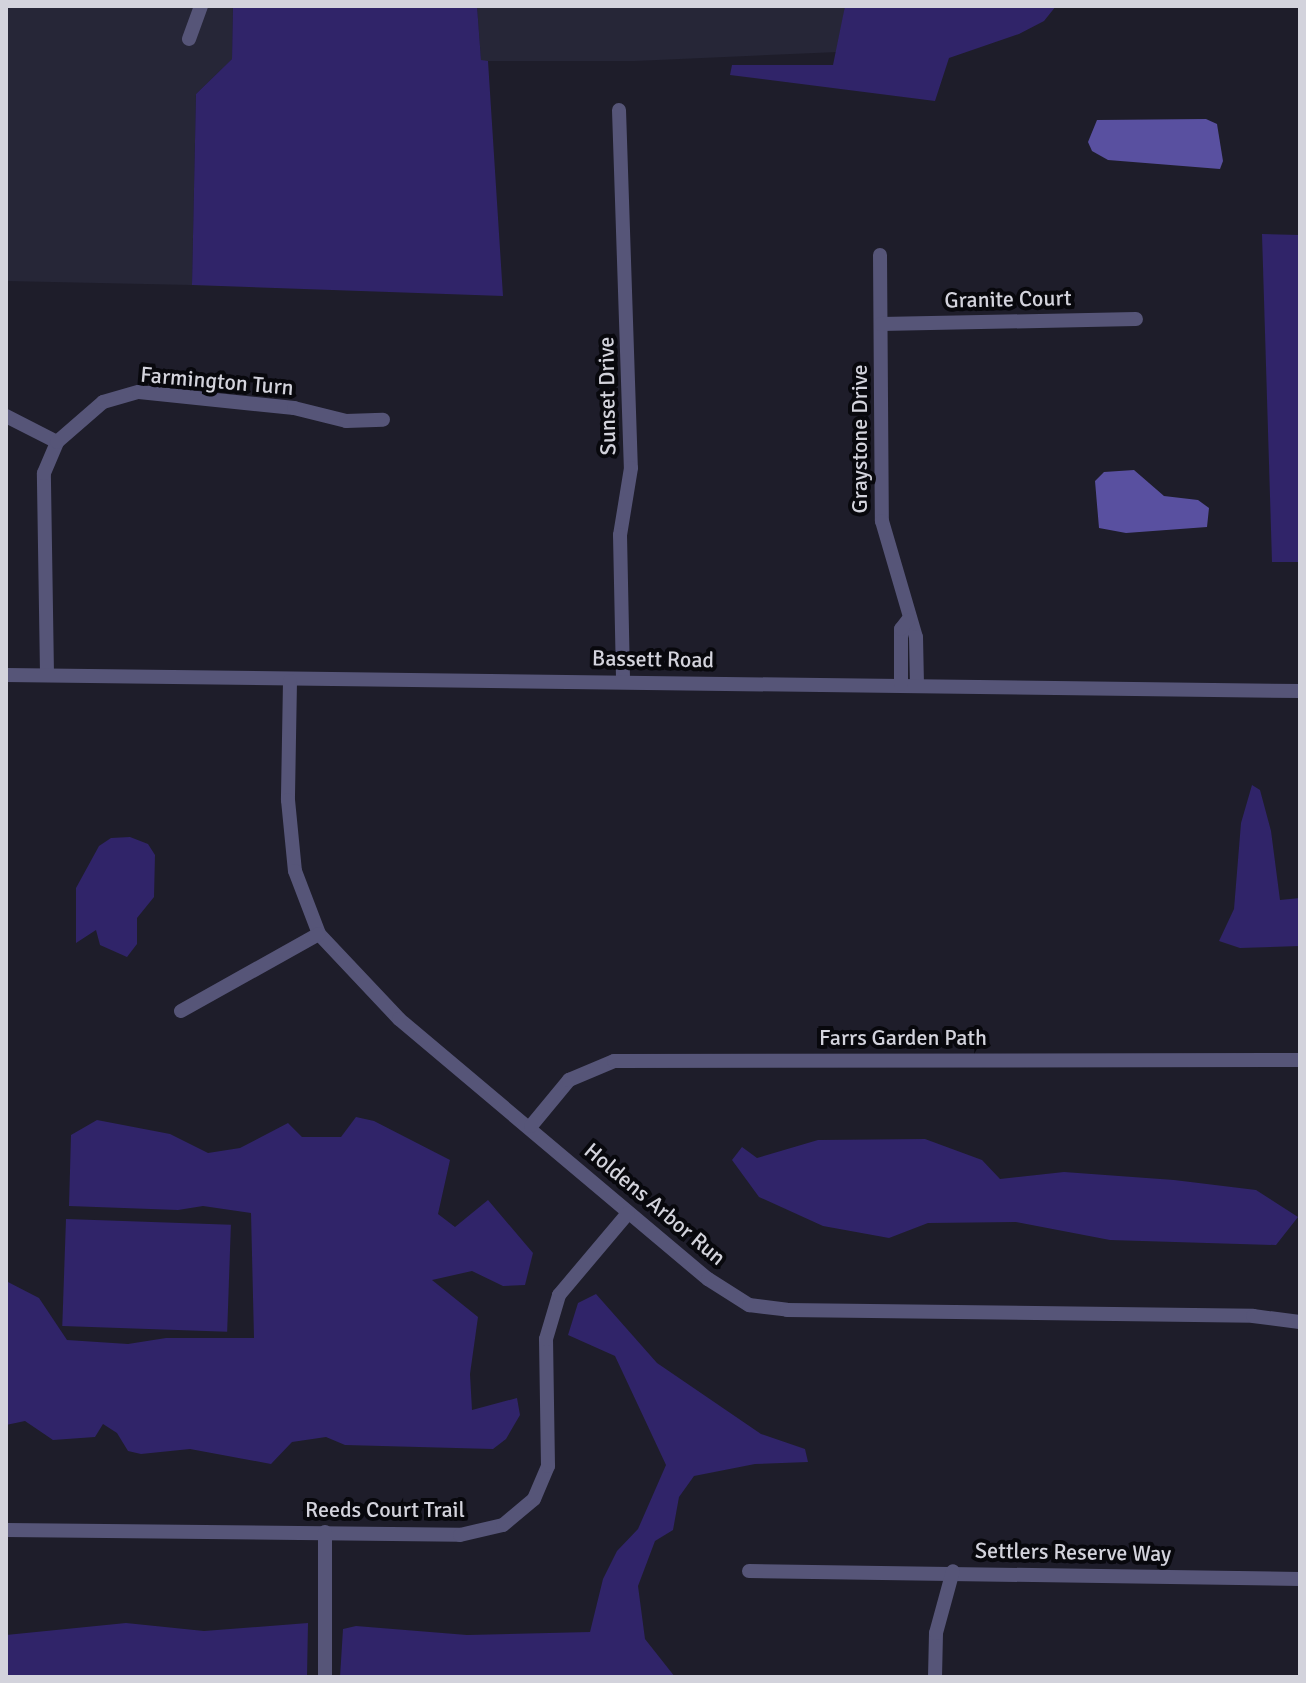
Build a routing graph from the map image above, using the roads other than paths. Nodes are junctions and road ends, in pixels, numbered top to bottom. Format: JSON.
{"nodes":[{"id":1,"x":201,"y":6,"type":"edge"},
{"id":2,"x":189,"y":39,"type":"dead end"},
{"id":3,"x":619,"y":110,"type":"dead end"},
{"id":4,"x":880,"y":255,"type":"dead end"},
{"id":5,"x":1136,"y":319,"type":"dead end"},
{"id":6,"x":881,"y":324,"type":"junction"},
{"id":7,"x":6,"y":416,"type":"edge"},
{"id":8,"x":383,"y":420,"type":"dead end"},
{"id":9,"x":57,"y":442,"type":"junction"},
{"id":10,"x":908,"y":620,"type":"junction"},
{"id":11,"x":47,"y":674,"type":"junction"},
{"id":12,"x":6,"y":675,"type":"edge"},
{"id":13,"x":623,"y":680,"type":"junction"},
{"id":14,"x":290,"y":681,"type":"junction"},
{"id":15,"x":901,"y":684,"type":"junction"},
{"id":16,"x":917,"y":685,"type":"junction"},
{"id":17,"x":1300,"y":691,"type":"edge"},
{"id":18,"x":319,"y":934,"type":"junction"},
{"id":19,"x":181,"y":1011,"type":"dead end"},
{"id":20,"x":1300,"y":1060,"type":"edge"},
{"id":21,"x":531,"y":1126,"type":"junction"},
{"id":22,"x":628,"y":1213,"type":"junction"},
{"id":23,"x":1300,"y":1322,"type":"edge"},
{"id":24,"x":6,"y":1530,"type":"edge"},
{"id":25,"x":325,"y":1532,"type":"junction"},
{"id":26,"x":749,"y":1571,"type":"dead end"},
{"id":27,"x":953,"y":1571,"type":"junction"},
{"id":28,"x":1300,"y":1579,"type":"edge"},
{"id":29,"x":325,"y":1677,"type":"edge"},
{"id":30,"x":935,"y":1677,"type":"edge"}],
"edges":[{"from":1,"to":2,"type":"street"},
{"from":3,"to":13,"type":"street","name":"Sunset Drive"},
{"from":4,"to":6,"type":"street","name":"Graystone Drive"},
{"from":5,"to":6,"type":"street","name":"Granite Court"},
{"from":6,"to":10,"type":"street","name":"Graystone Drive"},
{"from":7,"to":9,"type":"street"},
{"from":8,"to":9,"type":"street","name":"Farmington Turn"},
{"from":9,"to":11,"type":"street","name":"Farmington Turn"},
{"from":10,"to":15,"type":"street","name":"Graystone Drive"},
{"from":10,"to":16,"type":"street","name":"Graystone Drive"},
{"from":11,"to":12,"type":"street","name":"Bassett Road"},
{"from":11,"to":14,"type":"street","name":"Bassett Road"},
{"from":13,"to":14,"type":"street","name":"Bassett Road"},
{"from":13,"to":15,"type":"street","name":"Bassett Road"},
{"from":14,"to":18,"type":"street","name":"Holdens Arbor Run"},
{"from":15,"to":16,"type":"street","name":"Bassett Road"},
{"from":16,"to":17,"type":"street","name":"Bassett Road"},
{"from":18,"to":19,"type":"street"},
{"from":18,"to":21,"type":"street","name":"Holdens Arbor Run"},
{"from":20,"to":21,"type":"street","name":"Farrs Garden Path"},
{"from":21,"to":22,"type":"street","name":"Holdens Arbor Run"},
{"from":22,"to":23,"type":"street","name":"Holdens Arbor Run"},
{"from":22,"to":25,"type":"street","name":"Reeds Court Trail"},
{"from":24,"to":25,"type":"street","name":"Reeds Court Trail"},
{"from":25,"to":29,"type":"street"},
{"from":26,"to":27,"type":"street"},
{"from":27,"to":28,"type":"street","name":"Settlers Reserve Way"},
{"from":27,"to":30,"type":"street","name":"Settlers Reserve Way"}]}
